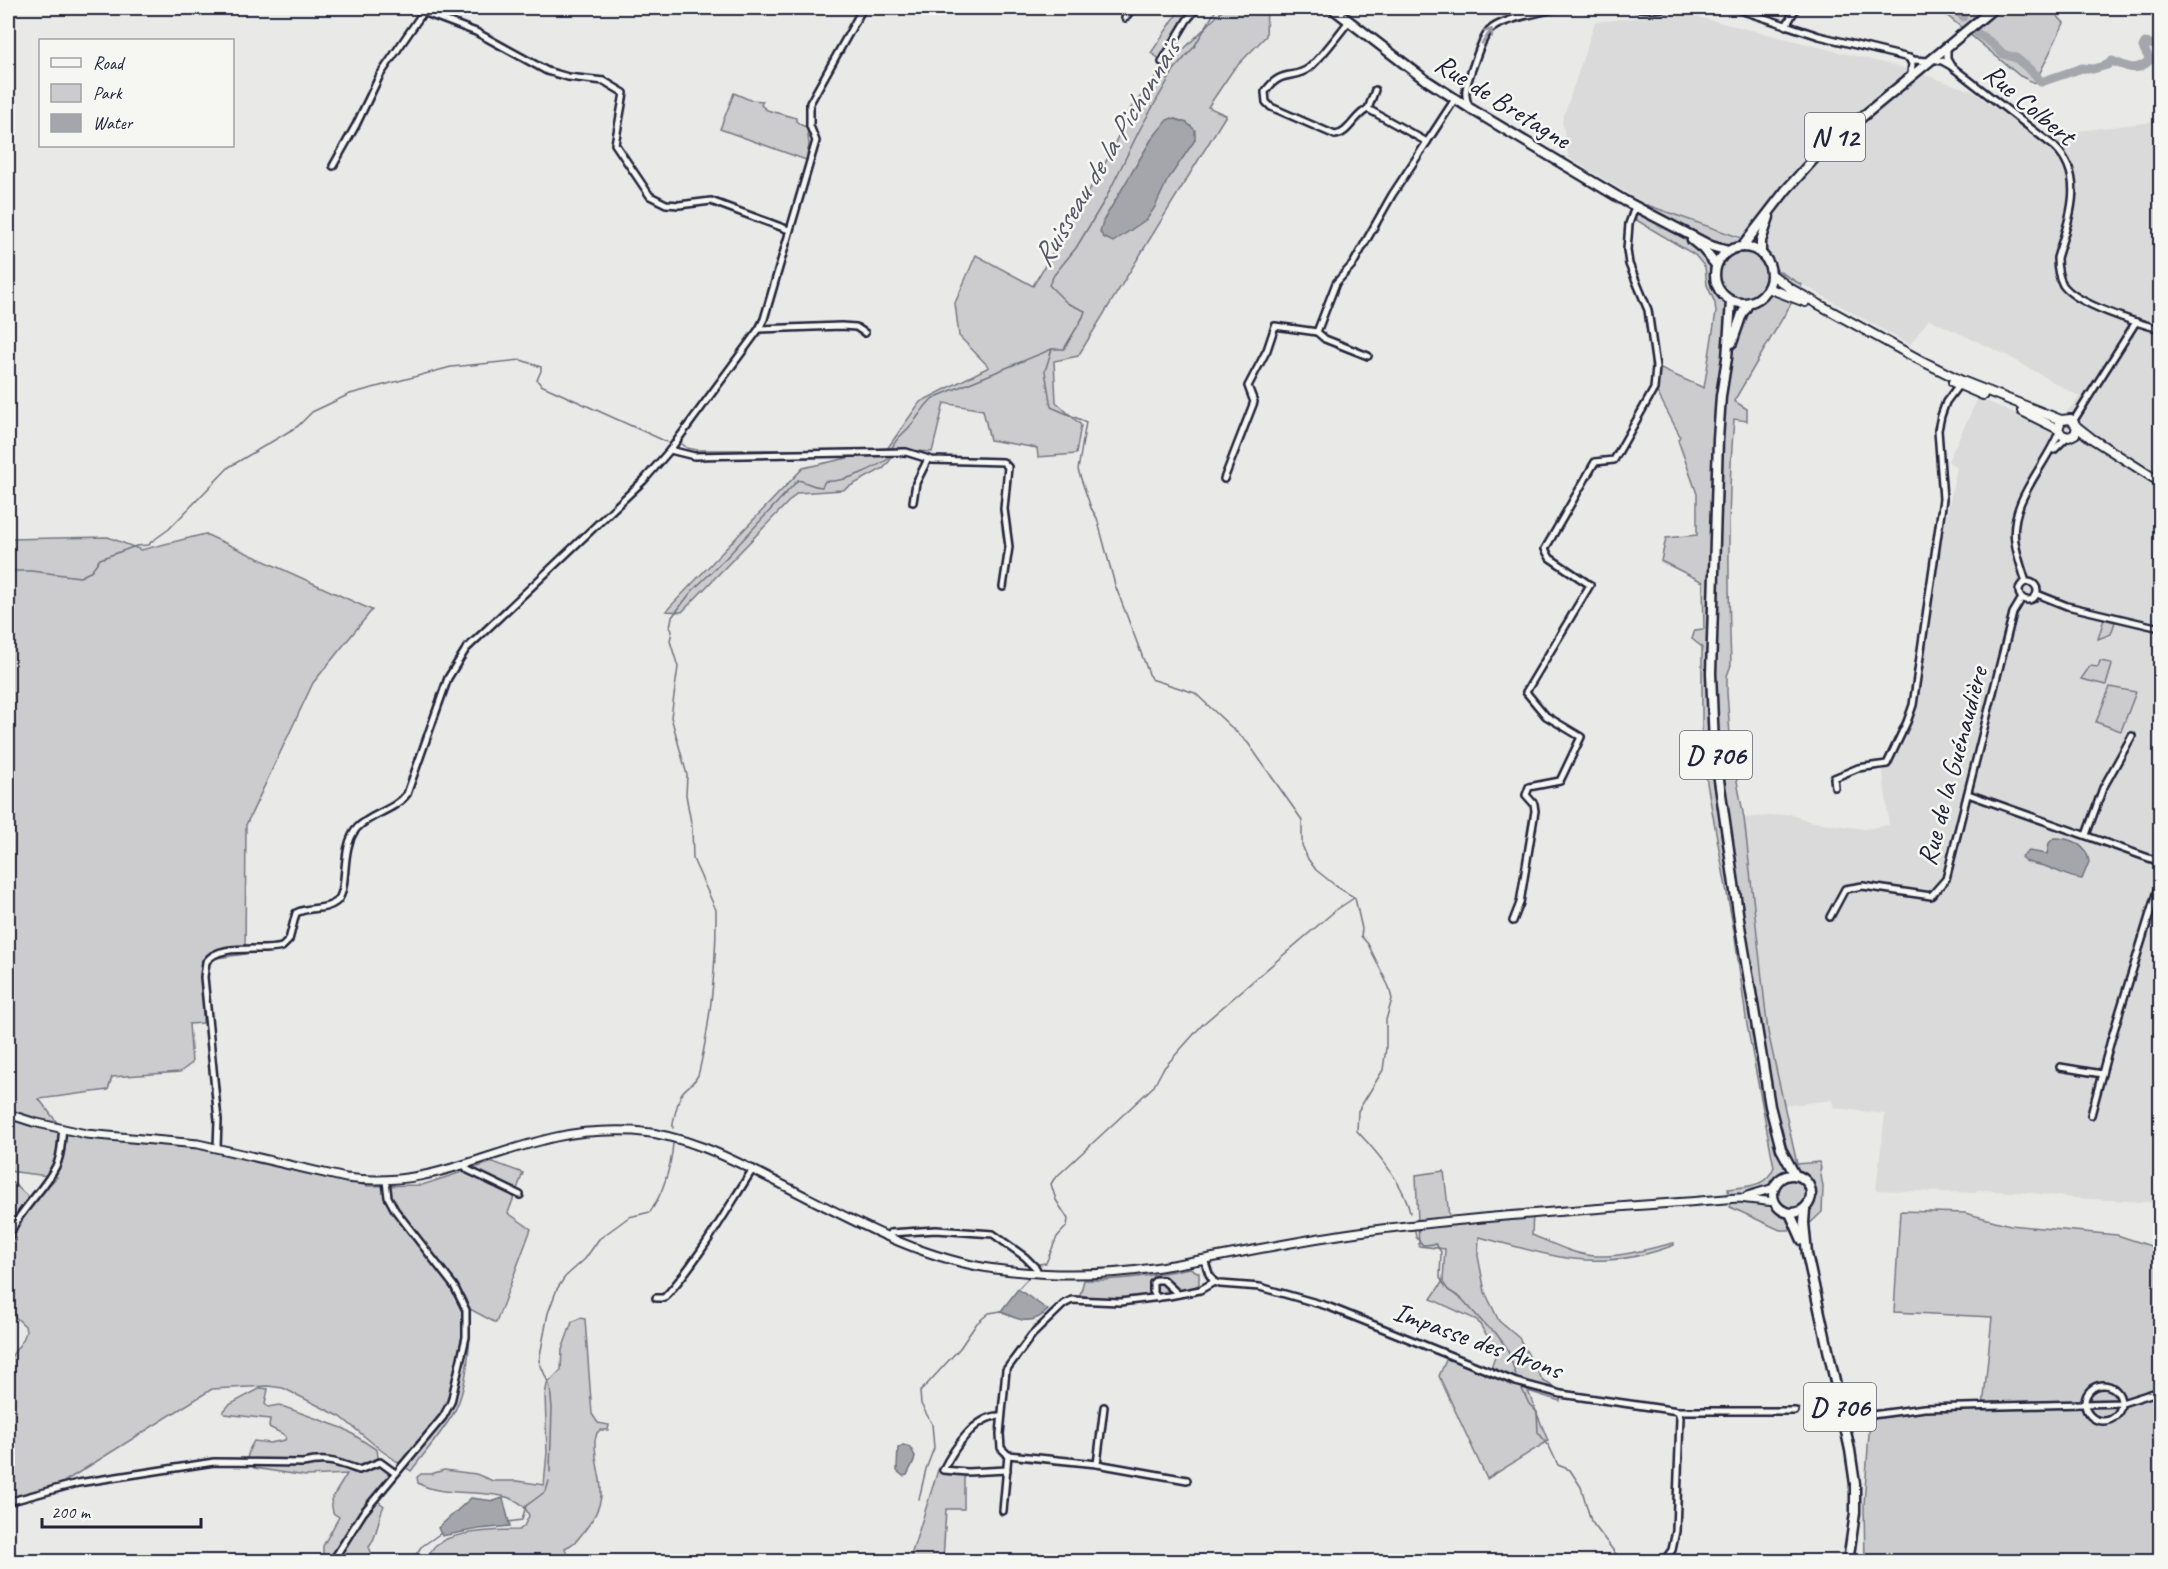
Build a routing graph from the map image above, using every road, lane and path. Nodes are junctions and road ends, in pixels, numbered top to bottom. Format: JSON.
{"nodes":[{"id":1,"x":863,"y":8,"type":"edge"},
{"id":2,"x":1126,"y":8,"type":"edge"},
{"id":3,"x":1197,"y":8,"type":"edge"},
{"id":4,"x":1332,"y":8,"type":"edge"},
{"id":5,"x":1559,"y":8,"type":"edge"},
{"id":6,"x":1637,"y":8,"type":"edge"},
{"id":7,"x":1669,"y":8,"type":"edge"},
{"id":8,"x":1734,"y":8,"type":"edge"},
{"id":9,"x":1796,"y":8,"type":"edge"},
{"id":10,"x":1995,"y":8,"type":"edge"},
{"id":11,"x":424,"y":10,"type":"edge"},
{"id":12,"x":1125,"y":18,"type":"dead end"},
{"id":13,"x":1349,"y":21,"type":"junction"},
{"id":14,"x":1786,"y":26,"type":"junction"},
{"id":15,"x":1947,"y":45,"type":"junction"},
{"id":16,"x":1909,"y":58,"type":"junction"},
{"id":17,"x":1929,"y":60,"type":"junction"},
{"id":18,"x":1162,"y":62,"type":"dead end"},
{"id":19,"x":1950,"y":66,"type":"junction"},
{"id":20,"x":1911,"y":74,"type":"junction"},
{"id":21,"x":1375,"y":90,"type":"dead end"},
{"id":22,"x":1455,"y":99,"type":"junction"},
{"id":23,"x":1471,"y":109,"type":"junction"},
{"id":24,"x":1368,"y":110,"type":"junction"},
{"id":25,"x":1427,"y":142,"type":"junction"},
{"id":26,"x":333,"y":166,"type":"dead end"},
{"id":27,"x":1635,"y":207,"type":"junction"},
{"id":28,"x":1770,"y":212,"type":"junction"},
{"id":29,"x":1659,"y":218,"type":"junction"},
{"id":30,"x":789,"y":230,"type":"junction"},
{"id":31,"x":1742,"y":247,"type":"junction"},
{"id":32,"x":1728,"y":251,"type":"junction"},
{"id":33,"x":1761,"y":254,"type":"junction"},
{"id":34,"x":1716,"y":265,"type":"junction"},
{"id":35,"x":1771,"y":274,"type":"junction"},
{"id":36,"x":1768,"y":288,"type":"junction"},
{"id":37,"x":1731,"y":301,"type":"junction"},
{"id":38,"x":1749,"y":303,"type":"junction"},
{"id":39,"x":2136,"y":322,"type":"junction"},
{"id":40,"x":759,"y":329,"type":"junction"},
{"id":41,"x":2160,"y":329,"type":"edge"},
{"id":42,"x":1317,"y":332,"type":"junction"},
{"id":43,"x":865,"y":333,"type":"dead end"},
{"id":44,"x":1368,"y":356,"type":"dead end"},
{"id":45,"x":1727,"y":358,"type":"junction"},
{"id":46,"x":1960,"y":383,"type":"junction"},
{"id":47,"x":2016,"y":408,"type":"junction"},
{"id":48,"x":2029,"y":408,"type":"junction"},
{"id":49,"x":2075,"y":423,"type":"junction"},
{"id":50,"x":2059,"y":427,"type":"junction"},
{"id":51,"x":2070,"y":437,"type":"junction"},
{"id":52,"x":2105,"y":448,"type":"junction"},
{"id":53,"x":670,"y":450,"type":"junction"},
{"id":54,"x":2047,"y":458,"type":"junction"},
{"id":55,"x":928,"y":459,"type":"junction"},
{"id":56,"x":1224,"y":479,"type":"dead end"},
{"id":57,"x":2160,"y":482,"type":"edge"},
{"id":58,"x":914,"y":502,"type":"dead end"},
{"id":59,"x":2026,"y":582,"type":"junction"},
{"id":60,"x":1003,"y":587,"type":"dead end"},
{"id":61,"x":2037,"y":594,"type":"junction"},
{"id":62,"x":2022,"y":598,"type":"junction"},
{"id":63,"x":2160,"y":628,"type":"edge"},
{"id":64,"x":2132,"y":736,"type":"dead end"},
{"id":65,"x":1835,"y":787,"type":"dead end"},
{"id":66,"x":1968,"y":794,"type":"junction"},
{"id":67,"x":2086,"y":835,"type":"junction"},
{"id":68,"x":2160,"y":862,"type":"edge"},
{"id":69,"x":2160,"y":881,"type":"edge"},
{"id":70,"x":1830,"y":917,"type":"dead end"},
{"id":71,"x":1513,"y":921,"type":"dead end"},
{"id":72,"x":2060,"y":1067,"type":"dead end"},
{"id":73,"x":2102,"y":1074,"type":"junction"},
{"id":74,"x":8,"y":1114,"type":"edge"},
{"id":75,"x":2091,"y":1115,"type":"dead end"},
{"id":76,"x":63,"y":1129,"type":"junction"},
{"id":77,"x":218,"y":1148,"type":"junction"},
{"id":78,"x":1781,"y":1149,"type":"junction"},
{"id":79,"x":464,"y":1165,"type":"junction"},
{"id":80,"x":753,"y":1169,"type":"junction"},
{"id":81,"x":1795,"y":1175,"type":"junction"},
{"id":82,"x":1782,"y":1178,"type":"junction"},
{"id":83,"x":386,"y":1181,"type":"junction"},
{"id":84,"x":1774,"y":1188,"type":"junction"},
{"id":85,"x":520,"y":1195,"type":"dead end"},
{"id":86,"x":1739,"y":1198,"type":"junction"},
{"id":87,"x":1774,"y":1202,"type":"junction"},
{"id":88,"x":1805,"y":1209,"type":"junction"},
{"id":89,"x":1790,"y":1213,"type":"junction"},
{"id":90,"x":888,"y":1237,"type":"junction"},
{"id":91,"x":8,"y":1241,"type":"edge"},
{"id":92,"x":1807,"y":1254,"type":"junction"},
{"id":93,"x":1204,"y":1258,"type":"junction"},
{"id":94,"x":1038,"y":1273,"type":"junction"},
{"id":95,"x":1214,"y":1282,"type":"junction"},
{"id":96,"x":1178,"y":1294,"type":"junction"},
{"id":97,"x":656,"y":1298,"type":"dead end"},
{"id":98,"x":1157,"y":1298,"type":"junction"},
{"id":99,"x":2160,"y":1391,"type":"edge"},
{"id":100,"x":2122,"y":1402,"type":"junction"},
{"id":101,"x":2085,"y":1404,"type":"junction"},
{"id":102,"x":1104,"y":1407,"type":"dead end"},
{"id":103,"x":1678,"y":1411,"type":"junction"},
{"id":104,"x":1795,"y":1411,"type":"dead end"},
{"id":105,"x":1872,"y":1415,"type":"dead end"},
{"id":106,"x":1001,"y":1416,"type":"junction"},
{"id":107,"x":1008,"y":1455,"type":"junction"},
{"id":108,"x":1097,"y":1464,"type":"junction"},
{"id":109,"x":1006,"y":1470,"type":"junction"},
{"id":110,"x":395,"y":1473,"type":"junction"},
{"id":111,"x":1187,"y":1480,"type":"dead end"},
{"id":112,"x":8,"y":1503,"type":"edge"},
{"id":113,"x":1003,"y":1510,"type":"dead end"},
{"id":114,"x":332,"y":1562,"type":"edge"},
{"id":115,"x":1663,"y":1562,"type":"edge"},
{"id":116,"x":1848,"y":1562,"type":"edge"}],
"edges":[{"from":1,"to":30,"type":"street"},
{"from":2,"to":12,"type":"street"},
{"from":3,"to":18,"type":"street"},
{"from":4,"to":13,"type":"main road","name":"Rue de Bretagne"},
{"from":23,"to":5,"type":"street","one_way":true},
{"from":6,"to":7,"type":"street"},
{"from":8,"to":14,"type":"street","name":"Rue Colbert"},
{"from":9,"to":14,"type":"street"},
{"from":10,"to":15,"type":"main road","number":"N 12"},
{"from":11,"to":26,"type":"street"},
{"from":11,"to":30,"type":"street"},
{"from":13,"to":22,"type":"main road","name":"Rue de Bretagne"},
{"from":13,"to":24,"type":"street"},
{"from":14,"to":16,"type":"street","name":"Rue Colbert"},
{"from":15,"to":17,"type":"main road","number":"N 12"},
{"from":15,"to":19,"type":"street","name":"Rue Colbert"},
{"from":16,"to":17,"type":"street","name":"Rue Colbert"},
{"from":16,"to":20,"type":"street"},
{"from":17,"to":19,"type":"street","name":"Rue Colbert"},
{"from":17,"to":20,"type":"main road","number":"N 12"},
{"from":19,"to":39,"type":"street","name":"Rue Colbert"},
{"from":20,"to":28,"type":"main road","number":"N 12"},
{"from":21,"to":24,"type":"street"},
{"from":22,"to":23,"type":"main road","name":"Rue de Bretagne"},
{"from":22,"to":25,"type":"street"},
{"from":23,"to":27,"type":"main road","name":"Rue de Bretagne"},
{"from":24,"to":25,"type":"street"},
{"from":25,"to":42,"type":"street"},
{"from":27,"to":29,"type":"main road","name":"Rue de Bretagne"},
{"from":27,"to":71,"type":"street"},
{"from":28,"to":31,"type":"main road","number":"N 12"},
{"from":28,"to":33,"type":"main road","number":"N 12"},
{"from":29,"to":32,"type":"main road","name":"Rue de Bretagne"},
{"from":29,"to":34,"type":"main road","name":"Rue de Bretagne"},
{"from":30,"to":40,"type":"street"},
{"from":31,"to":32,"type":"main road"},
{"from":31,"to":33,"type":"main road"},
{"from":32,"to":34,"type":"main road"},
{"from":33,"to":35,"type":"main road"},
{"from":34,"to":37,"type":"main road"},
{"from":35,"to":36,"type":"main road"},
{"from":35,"to":46,"type":"main road"},
{"from":36,"to":38,"type":"main road"},
{"from":36,"to":46,"type":"main road"},
{"from":37,"to":38,"type":"main road"},
{"from":37,"to":45,"type":"main road","number":"D 706"},
{"from":38,"to":45,"type":"main road","number":"D 706"},
{"from":39,"to":41,"type":"street","name":"Rue Colbert"},
{"from":39,"to":49,"type":"street"},
{"from":40,"to":43,"type":"street"},
{"from":40,"to":53,"type":"street"},
{"from":42,"to":44,"type":"street"},
{"from":42,"to":56,"type":"street"},
{"from":45,"to":78,"type":"main road","number":"D 706"},
{"from":46,"to":47,"type":"main road"},
{"from":46,"to":48,"type":"main road"},
{"from":46,"to":65,"type":"street"},
{"from":47,"to":48,"type":"main road"},
{"from":47,"to":50,"type":"main road"},
{"from":48,"to":50,"type":"main road"},
{"from":49,"to":50,"type":"main road"},
{"from":49,"to":51,"type":"main road"},
{"from":49,"to":52,"type":"main road"},
{"from":50,"to":51,"type":"main road"},
{"from":50,"to":54,"type":"street"},
{"from":51,"to":52,"type":"main road"},
{"from":51,"to":54,"type":"street"},
{"from":52,"to":57,"type":"main road"},
{"from":53,"to":55,"type":"street"},
{"from":53,"to":77,"type":"street"},
{"from":54,"to":59,"type":"street"},
{"from":55,"to":58,"type":"street"},
{"from":55,"to":60,"type":"street"},
{"from":59,"to":61,"type":"street"},
{"from":59,"to":62,"type":"street"},
{"from":61,"to":62,"type":"street"},
{"from":61,"to":63,"type":"street"},
{"from":62,"to":66,"type":"street","name":"Rue de la Guénaudière"},
{"from":64,"to":67,"type":"street"},
{"from":66,"to":67,"type":"street"},
{"from":66,"to":70,"type":"street","name":"Rue de la Guénaudière"},
{"from":67,"to":68,"type":"street"},
{"from":69,"to":73,"type":"street"},
{"from":72,"to":73,"type":"street"},
{"from":73,"to":75,"type":"street"},
{"from":74,"to":76,"type":"street"},
{"from":76,"to":77,"type":"street"},
{"from":76,"to":91,"type":"street"},
{"from":77,"to":83,"type":"street"},
{"from":78,"to":81,"type":"main road","number":"D 706"},
{"from":78,"to":82,"type":"main road","number":"D 706"},
{"from":79,"to":80,"type":"street"},
{"from":79,"to":83,"type":"street"},
{"from":79,"to":85,"type":"street"},
{"from":80,"to":90,"type":"street"},
{"from":80,"to":97,"type":"street"},
{"from":81,"to":82,"type":"main road"},
{"from":81,"to":88,"type":"main road"},
{"from":82,"to":84,"type":"main road"},
{"from":83,"to":110,"type":"street"},
{"from":84,"to":86,"type":"street"},
{"from":84,"to":87,"type":"main road"},
{"from":86,"to":87,"type":"street"},
{"from":86,"to":93,"type":"street"},
{"from":87,"to":89,"type":"main road"},
{"from":88,"to":89,"type":"main road"},
{"from":88,"to":92,"type":"main road","number":"D 706"},
{"from":89,"to":92,"type":"main road","number":"D 706"},
{"from":90,"to":94,"type":"street"},
{"from":90,"to":94,"type":"street"},
{"from":92,"to":116,"type":"main road","number":"D 706"},
{"from":93,"to":94,"type":"street"},
{"from":93,"to":95,"type":"street"},
{"from":95,"to":96,"type":"street"},
{"from":95,"to":103,"type":"street","name":"Impasse des Arons"},
{"from":96,"to":98,"type":"street"},
{"from":96,"to":98,"type":"street"},
{"from":98,"to":106,"type":"street"},
{"from":99,"to":100,"type":"street"},
{"from":100,"to":101,"type":"street"},
{"from":100,"to":101,"type":"street"},
{"from":100,"to":101,"type":"street"},
{"from":101,"to":105,"type":"street"},
{"from":102,"to":108,"type":"street"},
{"from":103,"to":104,"type":"street","name":"Impasse des Arons"},
{"from":103,"to":115,"type":"street"},
{"from":106,"to":107,"type":"street"},
{"from":106,"to":109,"type":"street"},
{"from":107,"to":108,"type":"street"},
{"from":107,"to":109,"type":"street"},
{"from":108,"to":111,"type":"street"},
{"from":109,"to":113,"type":"street"},
{"from":110,"to":112,"type":"street"},
{"from":110,"to":114,"type":"street"}]}
